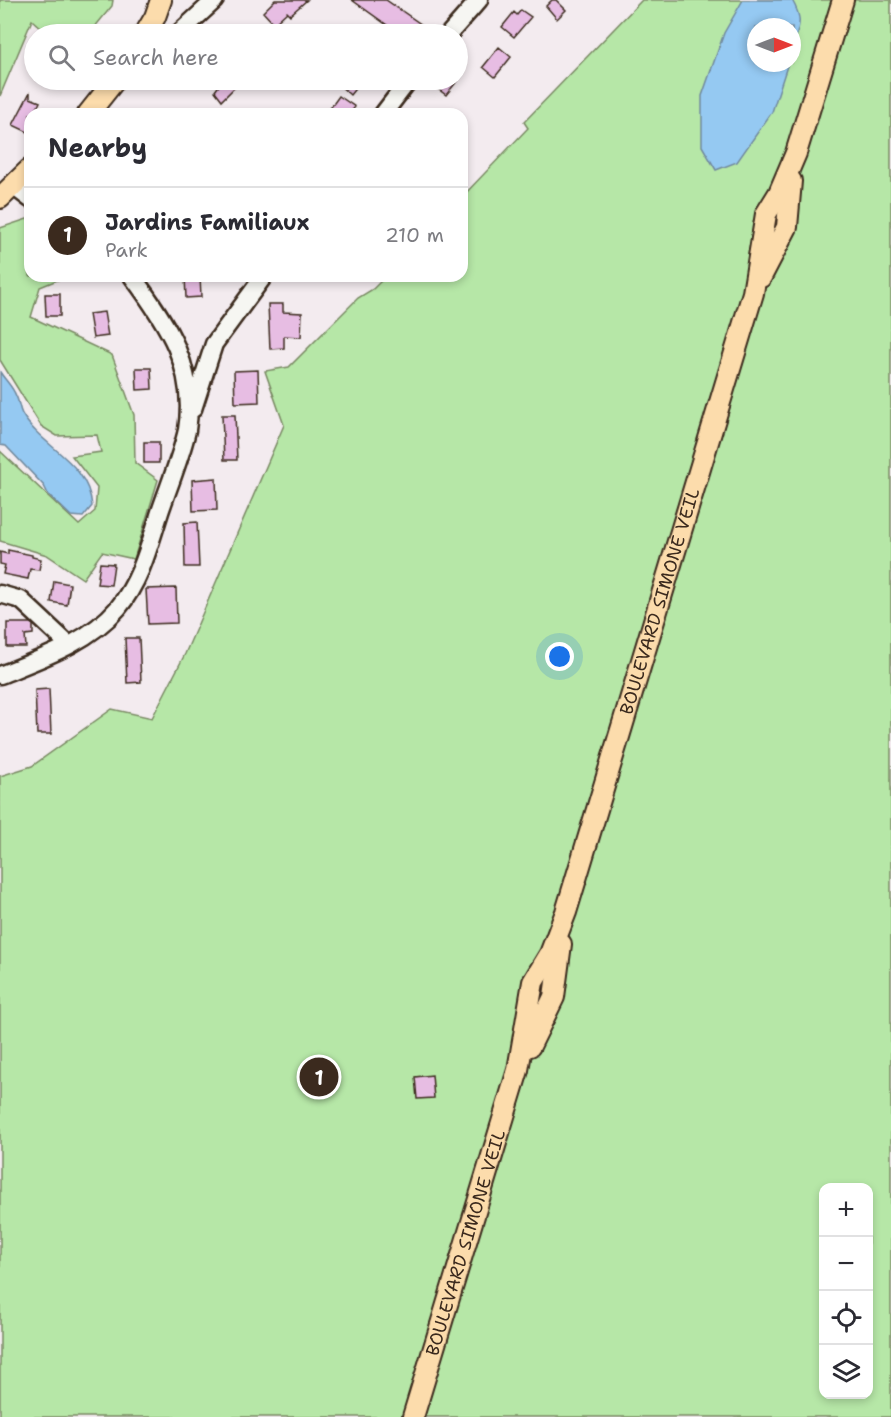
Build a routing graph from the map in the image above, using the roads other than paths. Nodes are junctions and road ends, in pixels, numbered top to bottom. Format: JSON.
{"nodes":[{"id":1,"x":215,"y":0,"type":"edge"},
{"id":2,"x":479,"y":0,"type":"edge"},
{"id":3,"x":843,"y":0,"type":"edge"},
{"id":4,"x":158,"y":8,"type":"edge"},
{"id":5,"x":150,"y":24,"type":"edge"},
{"id":6,"x":189,"y":24,"type":"edge"},
{"id":7,"x":458,"y":24,"type":"edge"},
{"id":8,"x":107,"y":90,"type":"edge"},
{"id":9,"x":401,"y":90,"type":"edge"},
{"id":10,"x":93,"y":108,"type":"edge"},
{"id":11,"x":388,"y":108,"type":"edge"},
{"id":12,"x":24,"y":175,"type":"edge"},
{"id":13,"x":6,"y":192,"type":"edge"},
{"id":14,"x":24,"y":197,"type":"edge"},
{"id":15,"x":137,"y":282,"type":"edge"},
{"id":16,"x":260,"y":282,"type":"edge"},
{"id":17,"x":187,"y":430,"type":"junction"},
{"id":18,"x":0,"y":594,"type":"edge"},
{"id":19,"x":69,"y":645,"type":"junction"},
{"id":20,"x":0,"y":675,"type":"edge"},
{"id":21,"x":413,"y":1417,"type":"edge"}],
"edges":[{"from":1,"to":6,"type":"street"},
{"from":2,"to":7,"type":"street"},
{"from":3,"to":21,"type":"main road","name":"BOULEVARD SIMONE VEIL"},
{"from":4,"to":5,"type":"main road"},
{"from":8,"to":10,"type":"main road"},
{"from":9,"to":11,"type":"street"},
{"from":12,"to":13,"type":"main road"},
{"from":13,"to":14,"type":"street"},
{"from":15,"to":17,"type":"street"},
{"from":16,"to":17,"type":"street"},
{"from":17,"to":19,"type":"street"},
{"from":18,"to":19,"type":"street"},
{"from":19,"to":20,"type":"street"}]}
